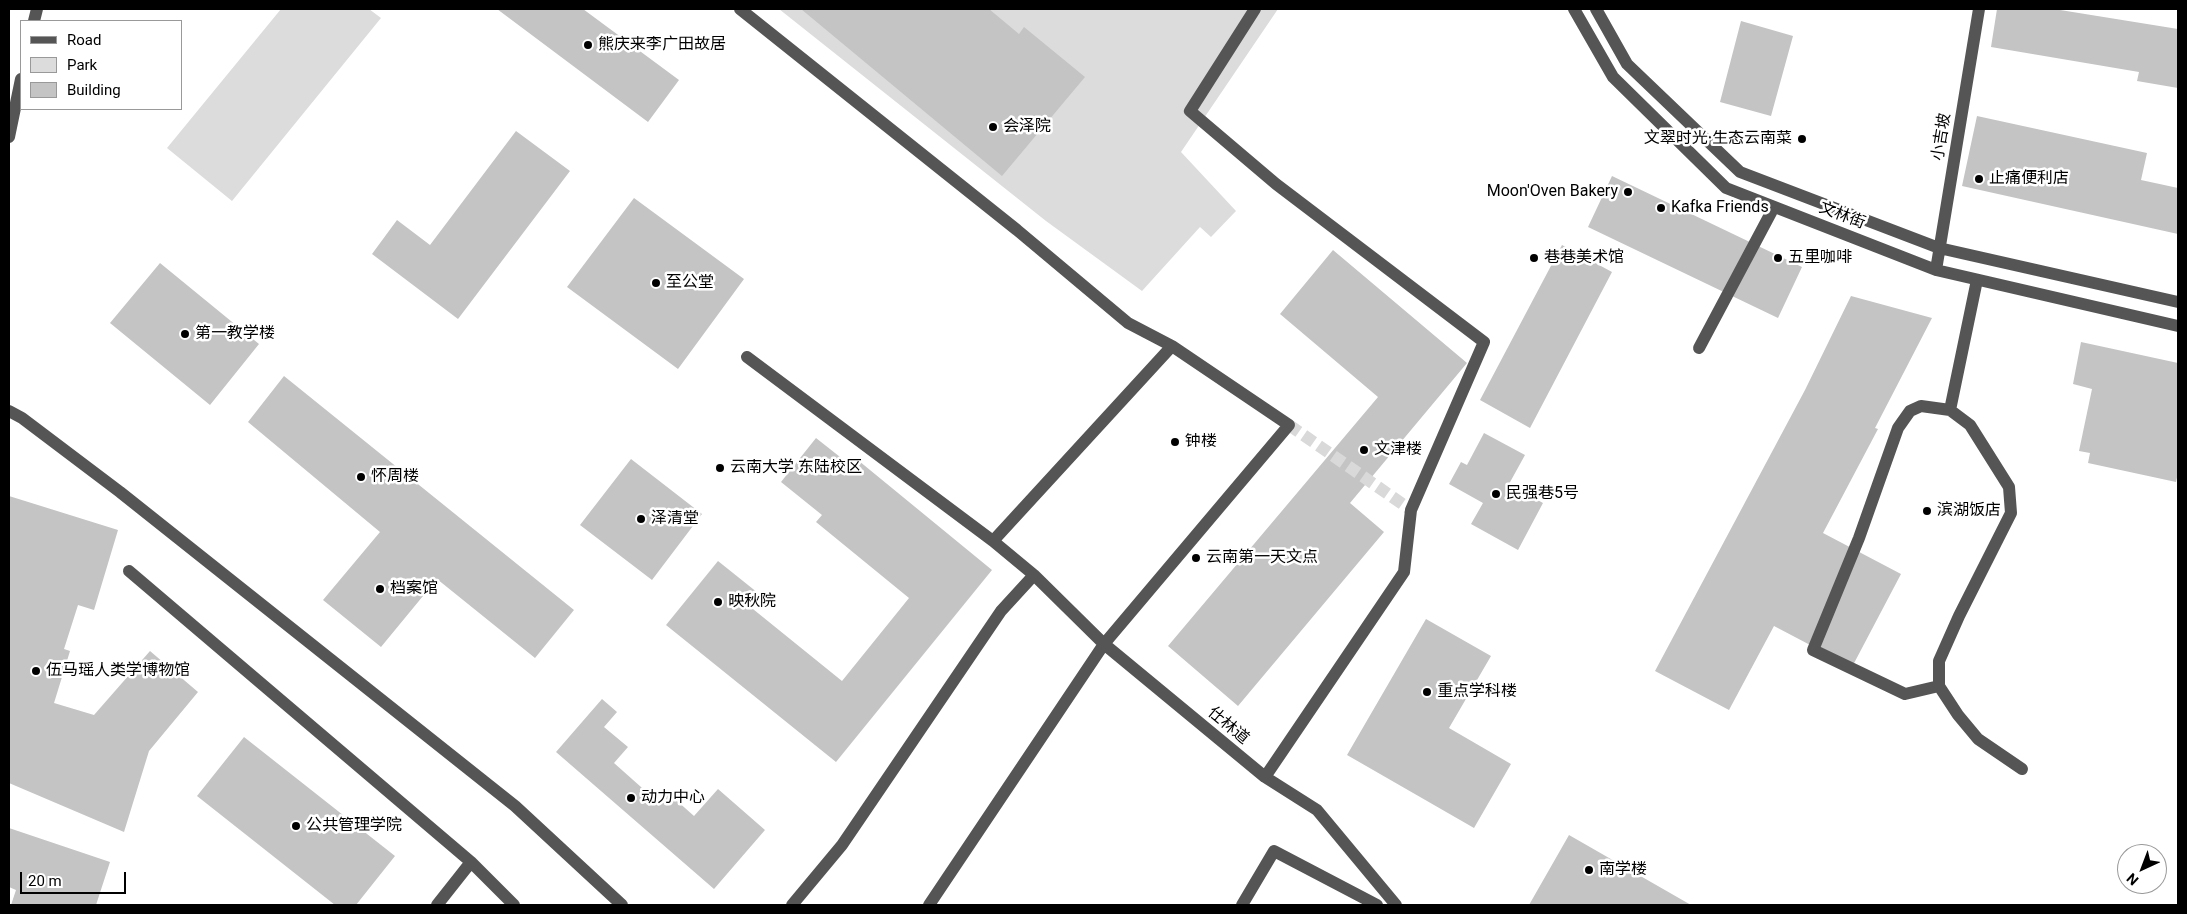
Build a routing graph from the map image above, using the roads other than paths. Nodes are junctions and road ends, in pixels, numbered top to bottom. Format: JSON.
{"nodes":[{"id":1,"x":740,"y":9,"type":"edge"},
{"id":2,"x":1255,"y":9,"type":"edge"},
{"id":3,"x":1574,"y":9,"type":"edge"},
{"id":4,"x":1596,"y":9,"type":"edge"},
{"id":5,"x":1979,"y":9,"type":"edge"},
{"id":6,"x":20,"y":84,"type":"edge"},
{"id":7,"x":9,"y":137,"type":"edge"},
{"id":8,"x":1774,"y":207,"type":"junction"},
{"id":9,"x":1940,"y":248,"type":"junction"},
{"id":10,"x":1936,"y":270,"type":"junction"},
{"id":11,"x":1977,"y":280,"type":"junction"},
{"id":12,"x":2178,"y":302,"type":"edge"},
{"id":13,"x":2178,"y":326,"type":"edge"},
{"id":14,"x":1172,"y":346,"type":"junction"},
{"id":15,"x":1699,"y":348,"type":"dead end"},
{"id":16,"x":747,"y":357,"type":"dead end"},
{"id":17,"x":1950,"y":410,"type":"junction"},
{"id":18,"x":9,"y":411,"type":"edge"},
{"id":19,"x":993,"y":541,"type":"junction"},
{"id":20,"x":129,"y":571,"type":"dead end"},
{"id":21,"x":1034,"y":575,"type":"junction"},
{"id":22,"x":1104,"y":644,"type":"junction"},
{"id":23,"x":1940,"y":686,"type":"junction"},
{"id":24,"x":2022,"y":769,"type":"dead end"},
{"id":25,"x":1265,"y":777,"type":"junction"},
{"id":26,"x":471,"y":862,"type":"junction"},
{"id":27,"x":437,"y":905,"type":"edge"},
{"id":28,"x":514,"y":905,"type":"edge"},
{"id":29,"x":622,"y":905,"type":"edge"},
{"id":30,"x":792,"y":905,"type":"edge"},
{"id":31,"x":929,"y":905,"type":"edge"},
{"id":32,"x":1242,"y":905,"type":"edge"},
{"id":33,"x":1377,"y":905,"type":"edge"},
{"id":34,"x":1396,"y":905,"type":"edge"}],
"edges":[{"from":1,"to":14,"type":"street"},
{"from":2,"to":25,"type":"street"},
{"from":3,"to":8,"type":"street","name":"文林街"},
{"from":4,"to":9,"type":"street","name":"文林街"},
{"from":5,"to":9,"type":"street","name":"小吉坡"},
{"from":6,"to":7,"type":"street"},
{"from":8,"to":10,"type":"street","name":"文林街"},
{"from":8,"to":15,"type":"street"},
{"from":9,"to":10,"type":"street","name":"小吉坡"},
{"from":9,"to":12,"type":"street","name":"文林街"},
{"from":10,"to":11,"type":"street","name":"文林街"},
{"from":11,"to":13,"type":"street","name":"文林街"},
{"from":11,"to":17,"type":"street"},
{"from":14,"to":19,"type":"street"},
{"from":14,"to":22,"type":"street"},
{"from":16,"to":19,"type":"street","name":"仕林道"},
{"from":17,"to":23,"type":"street"},
{"from":17,"to":23,"type":"street"},
{"from":18,"to":29,"type":"street"},
{"from":19,"to":21,"type":"street","name":"仕林道"},
{"from":20,"to":26,"type":"street"},
{"from":21,"to":22,"type":"street","name":"仕林道"},
{"from":21,"to":30,"type":"street"},
{"from":22,"to":25,"type":"street","name":"仕林道"},
{"from":22,"to":31,"type":"street"},
{"from":23,"to":24,"type":"street"},
{"from":25,"to":34,"type":"street","name":"仕林道"},
{"from":26,"to":27,"type":"street"},
{"from":26,"to":28,"type":"street"},
{"from":32,"to":33,"type":"street"}]}
